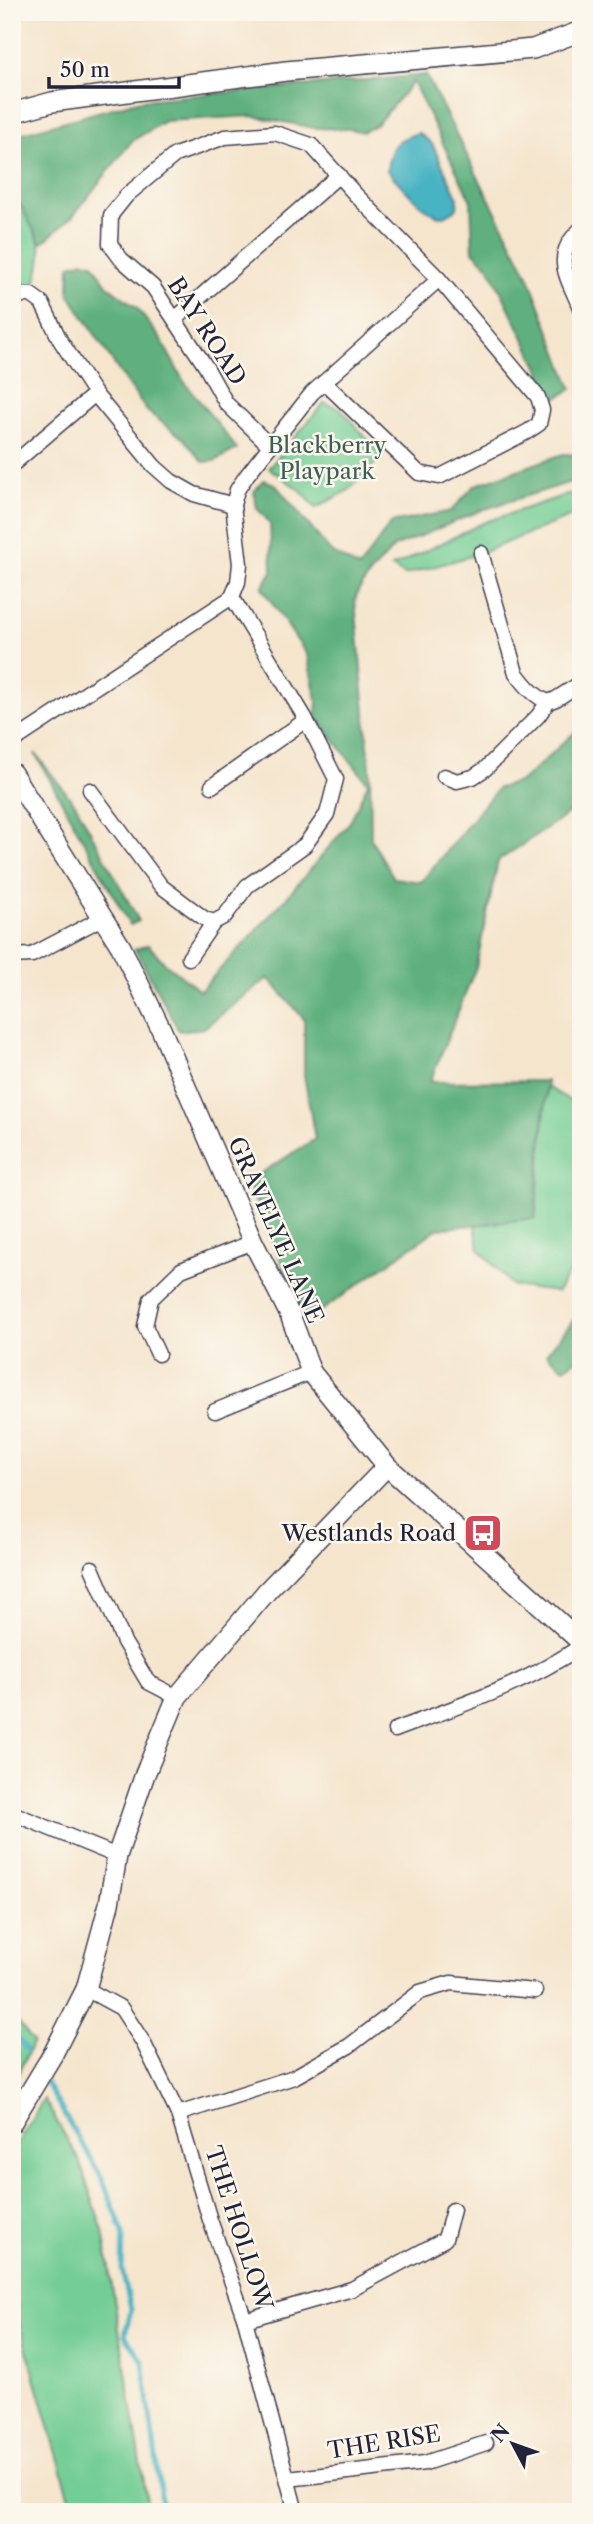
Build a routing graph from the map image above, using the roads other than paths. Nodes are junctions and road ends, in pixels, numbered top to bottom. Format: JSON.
{"nodes":[{"id":1,"x":581,"y":31,"type":"edge"},
{"id":2,"x":12,"y":113,"type":"edge"},
{"id":3,"x":339,"y":175,"type":"junction"},
{"id":4,"x":581,"y":229,"type":"edge"},
{"id":5,"x":439,"y":279,"type":"junction"},
{"id":6,"x":12,"y":295,"type":"edge"},
{"id":7,"x":581,"y":310,"type":"edge"},
{"id":8,"x":175,"y":319,"type":"junction"},
{"id":9,"x":324,"y":382,"type":"junction"},
{"id":10,"x":95,"y":394,"type":"junction"},
{"id":11,"x":270,"y":446,"type":"junction"},
{"id":12,"x":12,"y":465,"type":"edge"},
{"id":13,"x":233,"y":505,"type":"junction"},
{"id":14,"x":481,"y":553,"type":"dead end"},
{"id":15,"x":232,"y":597,"type":"junction"},
{"id":16,"x":581,"y":683,"type":"edge"},
{"id":17,"x":548,"y":702,"type":"junction"},
{"id":18,"x":306,"y":720,"type":"junction"},
{"id":19,"x":12,"y":741,"type":"edge"},
{"id":20,"x":12,"y":773,"type":"edge"},
{"id":21,"x":444,"y":776,"type":"dead end"},
{"id":22,"x":212,"y":786,"type":"dead end"},
{"id":23,"x":90,"y":790,"type":"dead end"},
{"id":24,"x":104,"y":917,"type":"junction"},
{"id":25,"x":214,"y":922,"type":"junction"},
{"id":26,"x":12,"y":956,"type":"edge"},
{"id":27,"x":189,"y":958,"type":"dead end"},
{"id":28,"x":253,"y":1242,"type":"junction"},
{"id":29,"x":158,"y":1354,"type":"dead end"},
{"id":30,"x":311,"y":1372,"type":"junction"},
{"id":31,"x":215,"y":1410,"type":"dead end"},
{"id":32,"x":387,"y":1466,"type":"junction"},
{"id":33,"x":92,"y":1568,"type":"dead end"},
{"id":34,"x":581,"y":1644,"type":"edge"},
{"id":35,"x":177,"y":1697,"type":"junction"},
{"id":36,"x":395,"y":1730,"type":"dead end"},
{"id":37,"x":12,"y":1813,"type":"edge"},
{"id":38,"x":117,"y":1856,"type":"junction"},
{"id":39,"x":86,"y":1989,"type":"junction"},
{"id":40,"x":535,"y":1991,"type":"dead end"},
{"id":41,"x":178,"y":2114,"type":"junction"},
{"id":42,"x":12,"y":2122,"type":"edge"},
{"id":43,"x":453,"y":2210,"type":"dead end"},
{"id":44,"x":245,"y":2320,"type":"junction"},
{"id":45,"x":486,"y":2443,"type":"dead end"},
{"id":46,"x":288,"y":2479,"type":"junction"},
{"id":47,"x":296,"y":2512,"type":"edge"}],
"edges":[{"from":1,"to":2,"type":"street"},
{"from":3,"to":5,"type":"street","name":"BAY ROAD"},
{"from":3,"to":8,"type":"street"},
{"from":3,"to":8,"type":"street","name":"BAY ROAD"},
{"from":4,"to":7,"type":"street"},
{"from":5,"to":9,"type":"street"},
{"from":5,"to":9,"type":"street","name":"BAY ROAD"},
{"from":6,"to":10,"type":"street"},
{"from":8,"to":11,"type":"street","name":"BAY ROAD"},
{"from":9,"to":11,"type":"street"},
{"from":10,"to":12,"type":"street"},
{"from":10,"to":13,"type":"street"},
{"from":11,"to":13,"type":"street"},
{"from":13,"to":15,"type":"street"},
{"from":14,"to":17,"type":"street"},
{"from":15,"to":18,"type":"street"},
{"from":15,"to":19,"type":"street"},
{"from":16,"to":17,"type":"street"},
{"from":17,"to":21,"type":"street"},
{"from":18,"to":22,"type":"street"},
{"from":18,"to":25,"type":"street"},
{"from":20,"to":24,"type":"street","name":"GRAVELYE LANE"},
{"from":23,"to":25,"type":"street"},
{"from":24,"to":26,"type":"street"},
{"from":24,"to":28,"type":"street","name":"GRAVELYE LANE"},
{"from":25,"to":27,"type":"street"},
{"from":28,"to":29,"type":"street"},
{"from":28,"to":30,"type":"street","name":"GRAVELYE LANE"},
{"from":30,"to":31,"type":"street"},
{"from":30,"to":32,"type":"street","name":"GRAVELYE LANE"},
{"from":32,"to":34,"type":"street","name":"GRAVELYE LANE"},
{"from":32,"to":35,"type":"street"},
{"from":33,"to":35,"type":"street"},
{"from":34,"to":36,"type":"street"},
{"from":35,"to":38,"type":"street"},
{"from":37,"to":38,"type":"street"},
{"from":38,"to":39,"type":"street"},
{"from":39,"to":41,"type":"street","name":"THE HOLLOW"},
{"from":39,"to":42,"type":"street"},
{"from":40,"to":41,"type":"street"},
{"from":41,"to":44,"type":"street","name":"THE HOLLOW"},
{"from":43,"to":44,"type":"street"},
{"from":44,"to":46,"type":"street","name":"THE HOLLOW"},
{"from":45,"to":46,"type":"street","name":"THE RISE"},
{"from":46,"to":47,"type":"street","name":"THE HOLLOW"}]}
